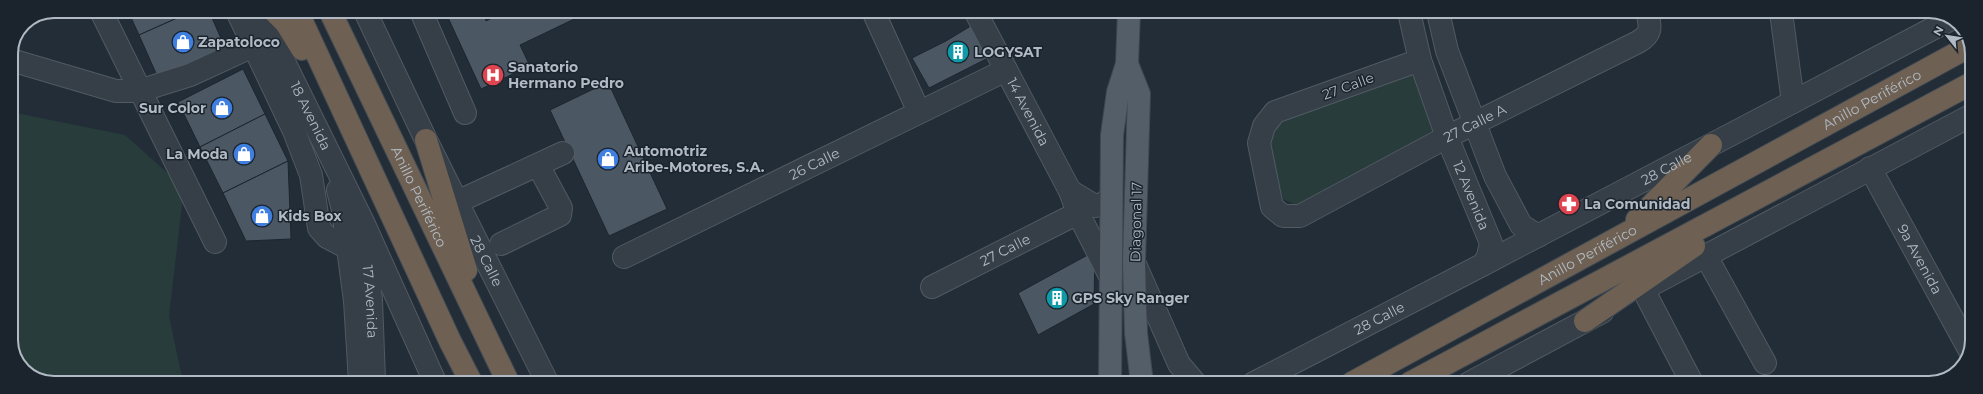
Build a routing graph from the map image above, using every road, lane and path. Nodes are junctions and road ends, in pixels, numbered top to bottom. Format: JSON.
{"nodes":[{"id":1,"x":104,"y":18,"type":"edge"},
{"id":2,"x":243,"y":18,"type":"edge"},
{"id":3,"x":260,"y":18,"type":"edge"},
{"id":4,"x":281,"y":18,"type":"edge"},
{"id":5,"x":300,"y":18,"type":"edge"},
{"id":6,"x":333,"y":18,"type":"edge"},
{"id":7,"x":368,"y":18,"type":"edge"},
{"id":8,"x":424,"y":18,"type":"edge"},
{"id":9,"x":876,"y":18,"type":"edge"},
{"id":10,"x":979,"y":18,"type":"edge"},
{"id":11,"x":1129,"y":18,"type":"edge"},
{"id":12,"x":1411,"y":18,"type":"edge"},
{"id":13,"x":1439,"y":18,"type":"edge"},
{"id":14,"x":1781,"y":18,"type":"edge"},
{"id":15,"x":1940,"y":20,"type":"edge"},
{"id":16,"x":1648,"y":21,"type":"edge"},
{"id":17,"x":263,"y":43,"type":"junction"},
{"id":18,"x":1965,"y":49,"type":"edge"},
{"id":19,"x":1420,"y":60,"type":"junction"},
{"id":20,"x":18,"y":62,"type":"edge"},
{"id":21,"x":1127,"y":64,"type":"junction"},
{"id":22,"x":1006,"y":70,"type":"junction"},
{"id":23,"x":1965,"y":89,"type":"edge"},
{"id":24,"x":139,"y":91,"type":"junction"},
{"id":25,"x":335,"y":91,"type":"junction"},
{"id":26,"x":1793,"y":102,"type":"junction"},
{"id":27,"x":919,"y":112,"type":"junction"},
{"id":28,"x":466,"y":113,"type":"dead end"},
{"id":29,"x":1965,"y":119,"type":"edge"},
{"id":30,"x":1474,"y":123,"type":"junction"},
{"id":31,"x":1447,"y":137,"type":"junction"},
{"id":32,"x":426,"y":140,"type":"junction"},
{"id":33,"x":1711,"y":145,"type":"junction"},
{"id":34,"x":327,"y":148,"type":"junction"},
{"id":35,"x":563,"y":153,"type":"dead end"},
{"id":36,"x":538,"y":165,"type":"junction"},
{"id":37,"x":1870,"y":168,"type":"junction"},
{"id":38,"x":1775,"y":189,"type":"junction"},
{"id":39,"x":1070,"y":191,"type":"junction"},
{"id":40,"x":1111,"y":197,"type":"junction"},
{"id":41,"x":457,"y":202,"type":"junction"},
{"id":42,"x":1078,"y":213,"type":"junction"},
{"id":43,"x":1300,"y":216,"type":"joint"},
{"id":44,"x":363,"y":222,"type":"junction"},
{"id":45,"x":1538,"y":236,"type":"junction"},
{"id":46,"x":1621,"y":236,"type":"junction"},
{"id":47,"x":215,"y":242,"type":"dead end"},
{"id":48,"x":501,"y":244,"type":"dead end"},
{"id":49,"x":348,"y":248,"type":"junction"},
{"id":50,"x":1706,"y":256,"type":"junction"},
{"id":51,"x":624,"y":257,"type":"dead end"},
{"id":52,"x":1134,"y":262,"type":"junction"},
{"id":53,"x":1484,"y":264,"type":"junction"},
{"id":54,"x":1110,"y":276,"type":"junction"},
{"id":55,"x":932,"y":286,"type":"dead end"},
{"id":56,"x":1643,"y":289,"type":"junction"},
{"id":57,"x":1585,"y":321,"type":"junction"},
{"id":58,"x":487,"y":340,"type":"junction"},
{"id":59,"x":1965,"y":341,"type":"edge"},
{"id":60,"x":1765,"y":363,"type":"dead end"},
{"id":61,"x":360,"y":376,"type":"edge"},
{"id":62,"x":374,"y":376,"type":"edge"},
{"id":63,"x":432,"y":376,"type":"edge"},
{"id":64,"x":468,"y":376,"type":"edge"},
{"id":65,"x":505,"y":376,"type":"edge"},
{"id":66,"x":544,"y":376,"type":"edge"},
{"id":67,"x":1108,"y":376,"type":"edge"},
{"id":68,"x":1141,"y":376,"type":"edge"},
{"id":69,"x":1189,"y":376,"type":"edge"},
{"id":70,"x":1268,"y":376,"type":"edge"},
{"id":71,"x":1365,"y":376,"type":"edge"},
{"id":72,"x":1423,"y":376,"type":"edge"},
{"id":73,"x":1482,"y":376,"type":"edge"},
{"id":74,"x":1688,"y":376,"type":"edge"}],
"edges":[{"from":1,"to":24,"type":"street"},
{"from":2,"to":17,"type":"street"},
{"from":3,"to":17,"type":"street","name":"18 Avenida"},
{"from":4,"to":25,"type":"highway"},
{"from":5,"to":25,"type":"highway"},
{"from":6,"to":58,"type":"highway","name":"Anillo Periférico"},
{"from":7,"to":32,"type":"street"},
{"from":8,"to":28,"type":"street"},
{"from":9,"to":27,"type":"street"},
{"from":10,"to":22,"type":"street","name":"14 Avenida"},
{"from":11,"to":21,"type":"main road","name":"Diagonal 17"},
{"from":12,"to":19,"type":"street","name":"12 Avenida"},
{"from":13,"to":30,"type":"street","name":"12 Avenida"},
{"from":14,"to":26,"type":"street"},
{"from":15,"to":26,"type":"street","name":"28 Calle"},
{"from":16,"to":30,"type":"street","name":"27 Calle A"},
{"from":17,"to":24,"type":"street"},
{"from":17,"to":34,"type":"street","name":"18 Avenida"},
{"from":17,"to":49,"type":"street"},
{"from":18,"to":46,"type":"highway","name":"Anillo Periférico"},
{"from":19,"to":31,"type":"street","name":"12 Avenida"},
{"from":19,"to":43,"type":"street","name":"27 Calle"},
{"from":20,"to":24,"type":"street"},
{"from":21,"to":40,"type":"main road","name":"Diagonal 17"},
{"from":21,"to":52,"type":"main road","name":"Diagonal 17"},
{"from":22,"to":27,"type":"street","name":"26 Calle"},
{"from":22,"to":39,"type":"street","name":"14 Avenida"},
{"from":23,"to":38,"type":"highway"},
{"from":24,"to":47,"type":"street"},
{"from":25,"to":64,"type":"highway"},
{"from":26,"to":33,"type":"street","name":"28 Calle"},
{"from":27,"to":51,"type":"street","name":"26 Calle"},
{"from":29,"to":37,"type":"street"},
{"from":30,"to":31,"type":"street","name":"27 Calle A"},
{"from":30,"to":45,"type":"street","name":"12 Avenida"},
{"from":31,"to":43,"type":"street","name":"27 Calle A"},
{"from":31,"to":53,"type":"street","name":"12 Avenida"},
{"from":32,"to":41,"type":"street","name":"28 Calle"},
{"from":32,"to":58,"type":"highway"},
{"from":33,"to":45,"type":"street","name":"28 Calle"},
{"from":33,"to":46,"type":"highway"},
{"from":34,"to":44,"type":"street","name":"18 Avenida"},
{"from":34,"to":49,"type":"street"},
{"from":35,"to":36,"type":"street"},
{"from":36,"to":41,"type":"street"},
{"from":36,"to":48,"type":"street"},
{"from":37,"to":50,"type":"street"},
{"from":37,"to":59,"type":"street","name":"9a Avenida"},
{"from":38,"to":57,"type":"highway"},
{"from":38,"to":72,"type":"highway"},
{"from":39,"to":40,"type":"street","name":"14 Avenida"},
{"from":39,"to":42,"type":"street","name":"14 Avenida"},
{"from":40,"to":54,"type":"main road","name":"Diagonal 17"},
{"from":41,"to":66,"type":"street","name":"28 Calle"},
{"from":42,"to":54,"type":"street","name":"14 Avenida"},
{"from":42,"to":55,"type":"street","name":"27 Calle"},
{"from":44,"to":62,"type":"street","name":"17 Avenida"},
{"from":44,"to":63,"type":"street"},
{"from":45,"to":53,"type":"street","name":"28 Calle"},
{"from":46,"to":71,"type":"highway","name":"Anillo Periférico"},
{"from":49,"to":61,"type":"street"},
{"from":50,"to":56,"type":"street"},
{"from":50,"to":60,"type":"street"},
{"from":52,"to":68,"type":"main road","name":"Diagonal 17"},
{"from":52,"to":69,"type":"street"},
{"from":53,"to":70,"type":"street","name":"28 Calle"},
{"from":54,"to":67,"type":"main road","name":"Diagonal 17"},
{"from":56,"to":57,"type":"street"},
{"from":56,"to":74,"type":"street"},
{"from":57,"to":73,"type":"street"},
{"from":58,"to":65,"type":"highway","name":"Anillo Periférico"}]}
